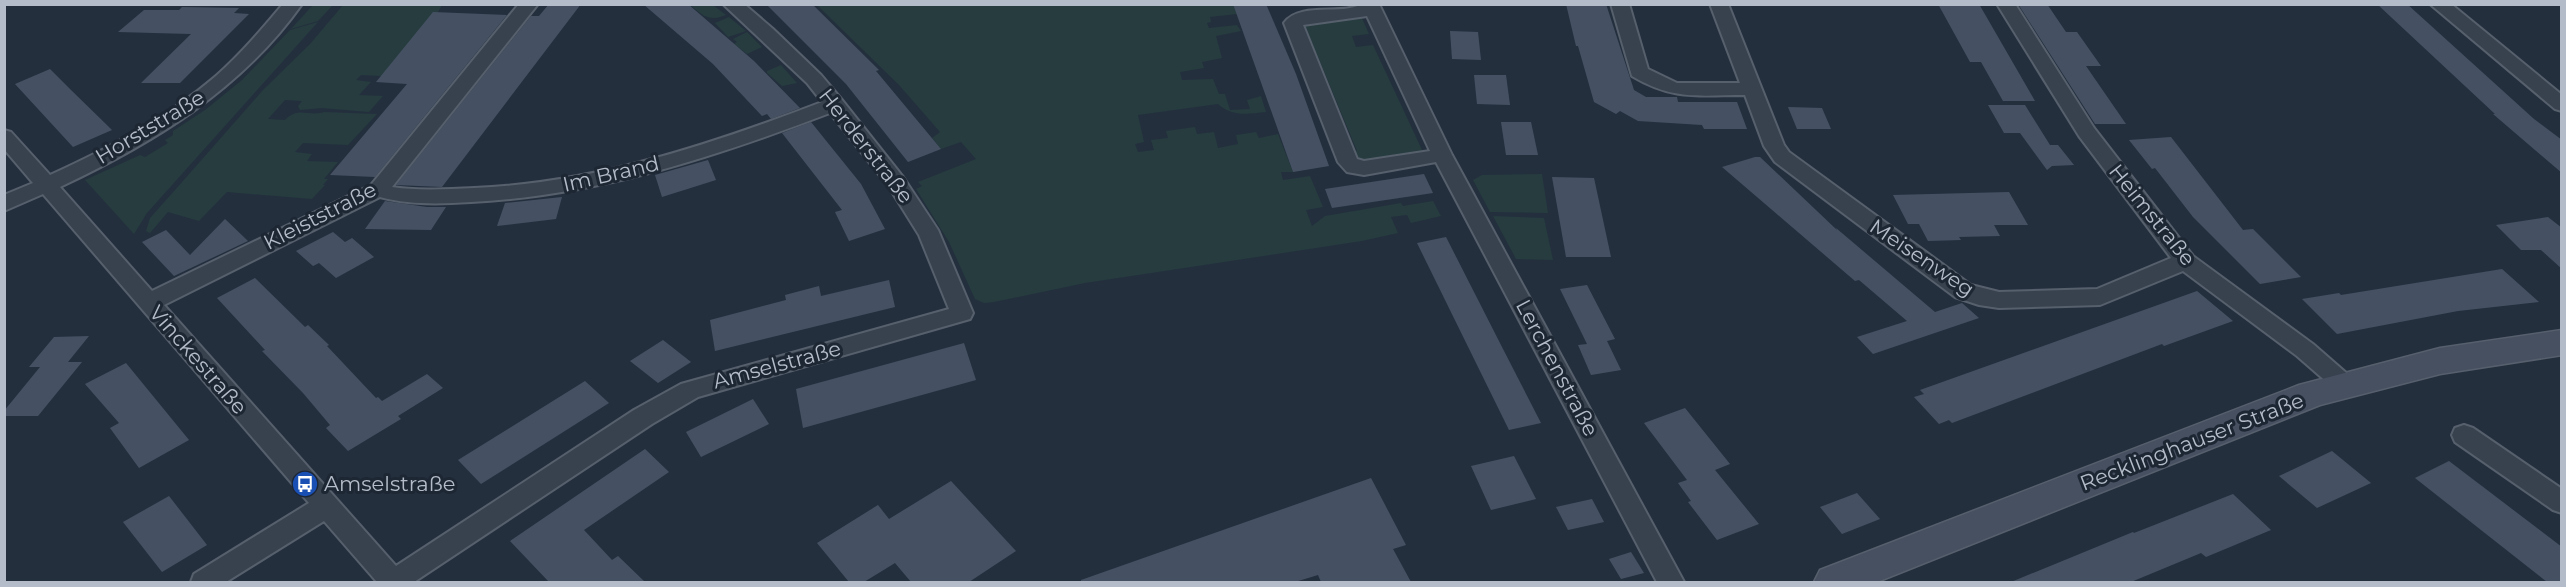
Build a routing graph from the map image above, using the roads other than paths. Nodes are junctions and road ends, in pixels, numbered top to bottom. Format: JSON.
{"nodes":[{"id":1,"x":293,"y":4,"type":"edge"},
{"id":2,"x":529,"y":4,"type":"edge"},
{"id":3,"x":732,"y":4,"type":"edge"},
{"id":4,"x":1620,"y":4,"type":"edge"},
{"id":5,"x":1719,"y":4,"type":"edge"},
{"id":6,"x":2006,"y":4,"type":"edge"},
{"id":7,"x":2439,"y":4,"type":"edge"},
{"id":8,"x":1371,"y":7,"type":"edge"},
{"id":9,"x":1752,"y":89,"type":"junction"},
{"id":10,"x":835,"y":104,"type":"junction"},
{"id":11,"x":2562,"y":105,"type":"edge"},
{"id":12,"x":4,"y":136,"type":"edge"},
{"id":13,"x":1442,"y":155,"type":"junction"},
{"id":14,"x":47,"y":184,"type":"junction"},
{"id":15,"x":378,"y":190,"type":"junction"},
{"id":16,"x":4,"y":204,"type":"edge"},
{"id":17,"x":2185,"y":261,"type":"junction"},
{"id":18,"x":148,"y":303,"type":"junction"},
{"id":19,"x":962,"y":314,"type":"joint"},
{"id":20,"x":2562,"y":342,"type":"edge"},
{"id":21,"x":2344,"y":384,"type":"junction"},
{"id":22,"x":2464,"y":435,"type":"dead end"},
{"id":23,"x":2562,"y":502,"type":"edge"},
{"id":24,"x":326,"y":506,"type":"junction"},
{"id":25,"x":204,"y":582,"type":"edge"},
{"id":26,"x":393,"y":582,"type":"edge"},
{"id":27,"x":1671,"y":582,"type":"edge"},
{"id":28,"x":1834,"y":582,"type":"edge"}],
"edges":[{"from":1,"to":14,"type":"street","name":"Horststraße"},
{"from":2,"to":15,"type":"street","name":"Kleiststraße"},
{"from":3,"to":10,"type":"street","name":"Herderstraße"},
{"from":4,"to":9,"type":"street"},
{"from":5,"to":9,"type":"street","name":"Meisenweg"},
{"from":6,"to":17,"type":"street","name":"Heimstraße"},
{"from":7,"to":11,"type":"street"},
{"from":8,"to":13,"type":"street","name":"Lerchenstraße"},
{"from":8,"to":13,"type":"street","name":"Lerchenstraße"},
{"from":9,"to":17,"type":"street","name":"Meisenweg"},
{"from":10,"to":15,"type":"street","name":"Im Brand"},
{"from":10,"to":19,"type":"street","name":"Herderstraße"},
{"from":12,"to":14,"type":"street","name":"Vinckestraße"},
{"from":13,"to":27,"type":"street","name":"Lerchenstraße"},
{"from":14,"to":16,"type":"street","name":"Horststraße"},
{"from":14,"to":18,"type":"street","name":"Vinckestraße"},
{"from":15,"to":18,"type":"street","name":"Kleiststraße"},
{"from":17,"to":21,"type":"street","name":"Heimstraße"},
{"from":18,"to":24,"type":"street","name":"Vinckestraße"},
{"from":19,"to":26,"type":"street","name":"Amselstraße"},
{"from":20,"to":21,"type":"main road","name":"Recklinghauser Straße"},
{"from":21,"to":28,"type":"main road","name":"Recklinghauser Straße"},
{"from":22,"to":23,"type":"street"},
{"from":24,"to":25,"type":"street"},
{"from":24,"to":26,"type":"street","name":"Vinckestraße"}]}
